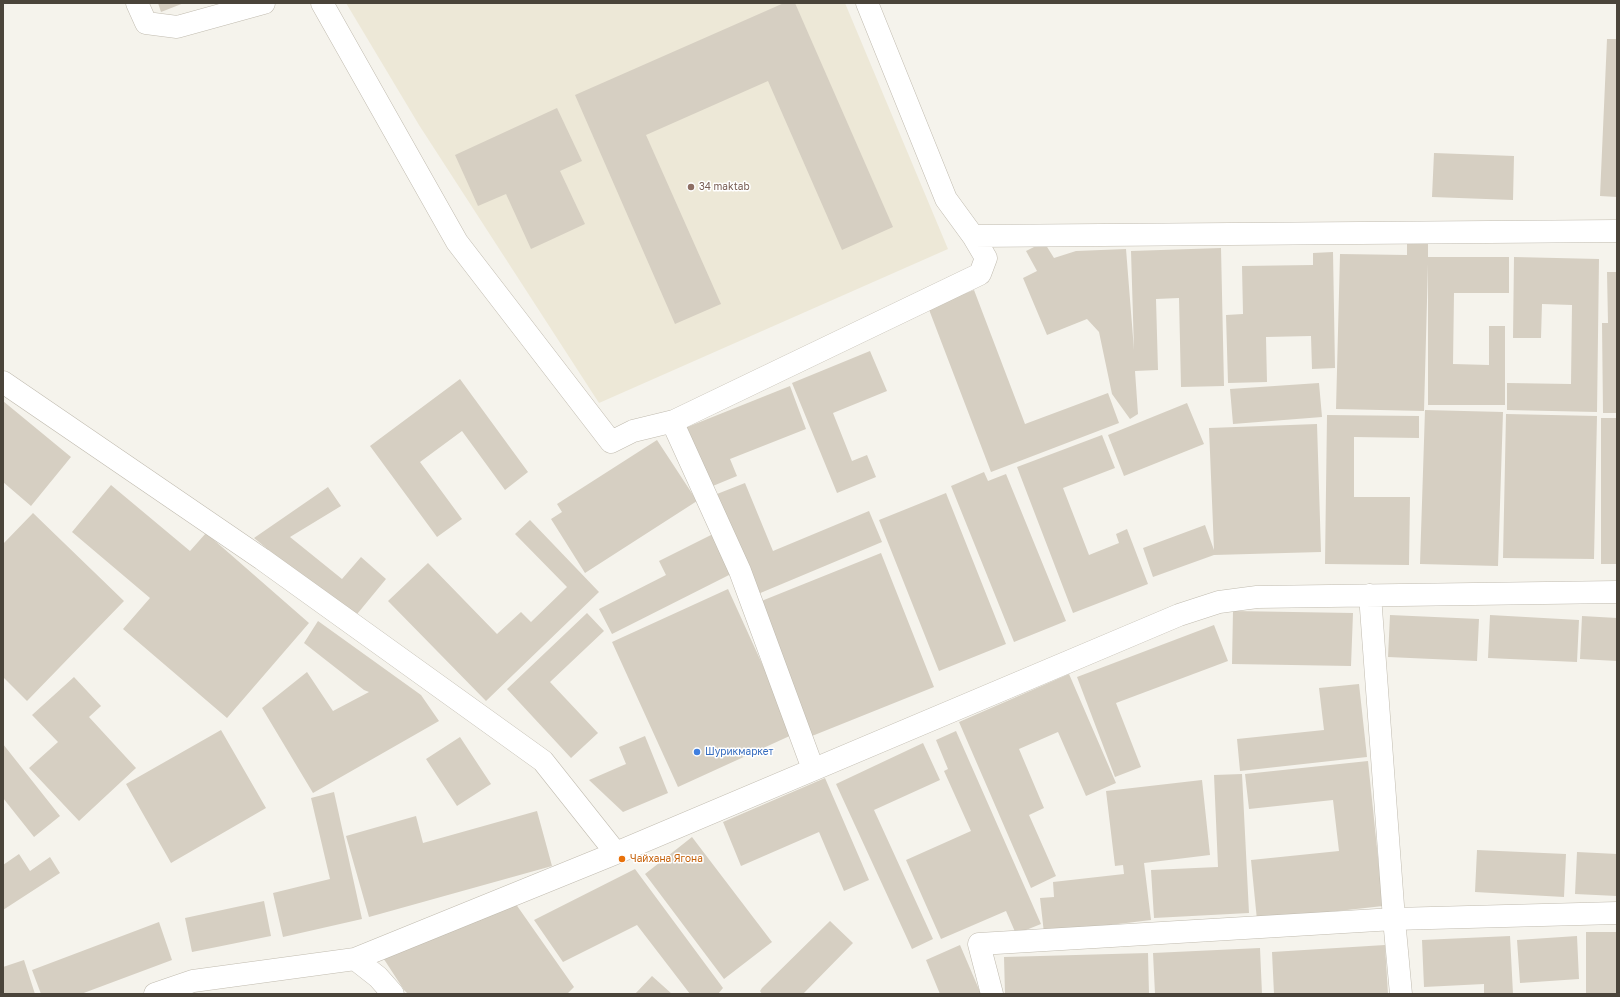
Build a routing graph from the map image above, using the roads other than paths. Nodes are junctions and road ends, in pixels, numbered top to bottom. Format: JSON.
{"nodes":[{"id":1,"x":137,"y":3,"type":"edge"},
{"id":2,"x":264,"y":3,"type":"edge"},
{"id":3,"x":322,"y":3,"type":"edge"},
{"id":4,"x":867,"y":3,"type":"edge"},
{"id":5,"x":1617,"y":231,"type":"edge"},
{"id":6,"x":973,"y":236,"type":"junction"},
{"id":7,"x":3,"y":382,"type":"edge"},
{"id":8,"x":674,"y":421,"type":"junction"},
{"id":9,"x":1617,"y":592,"type":"edge"},
{"id":10,"x":1370,"y":595,"type":"junction"},
{"id":11,"x":813,"y":769,"type":"junction"},
{"id":12,"x":616,"y":853,"type":"junction"},
{"id":13,"x":1617,"y":912,"type":"edge"},
{"id":14,"x":1394,"y":919,"type":"junction"},
{"id":15,"x":355,"y":959,"type":"junction"},
{"id":16,"x":155,"y":994,"type":"edge"},
{"id":17,"x":393,"y":994,"type":"edge"},
{"id":18,"x":992,"y":994,"type":"edge"},
{"id":19,"x":1401,"y":994,"type":"edge"}],
"edges":[{"from":1,"to":2,"type":"street"},
{"from":3,"to":8,"type":"street"},
{"from":4,"to":6,"type":"street"},
{"from":5,"to":6,"type":"street"},
{"from":6,"to":8,"type":"street"},
{"from":7,"to":12,"type":"street"},
{"from":8,"to":11,"type":"street"},
{"from":9,"to":10,"type":"street"},
{"from":10,"to":11,"type":"street"},
{"from":10,"to":14,"type":"street"},
{"from":11,"to":12,"type":"street"},
{"from":12,"to":15,"type":"street"},
{"from":13,"to":14,"type":"street"},
{"from":14,"to":18,"type":"street"},
{"from":14,"to":19,"type":"street"},
{"from":15,"to":16,"type":"street"},
{"from":15,"to":17,"type":"street"}]}
